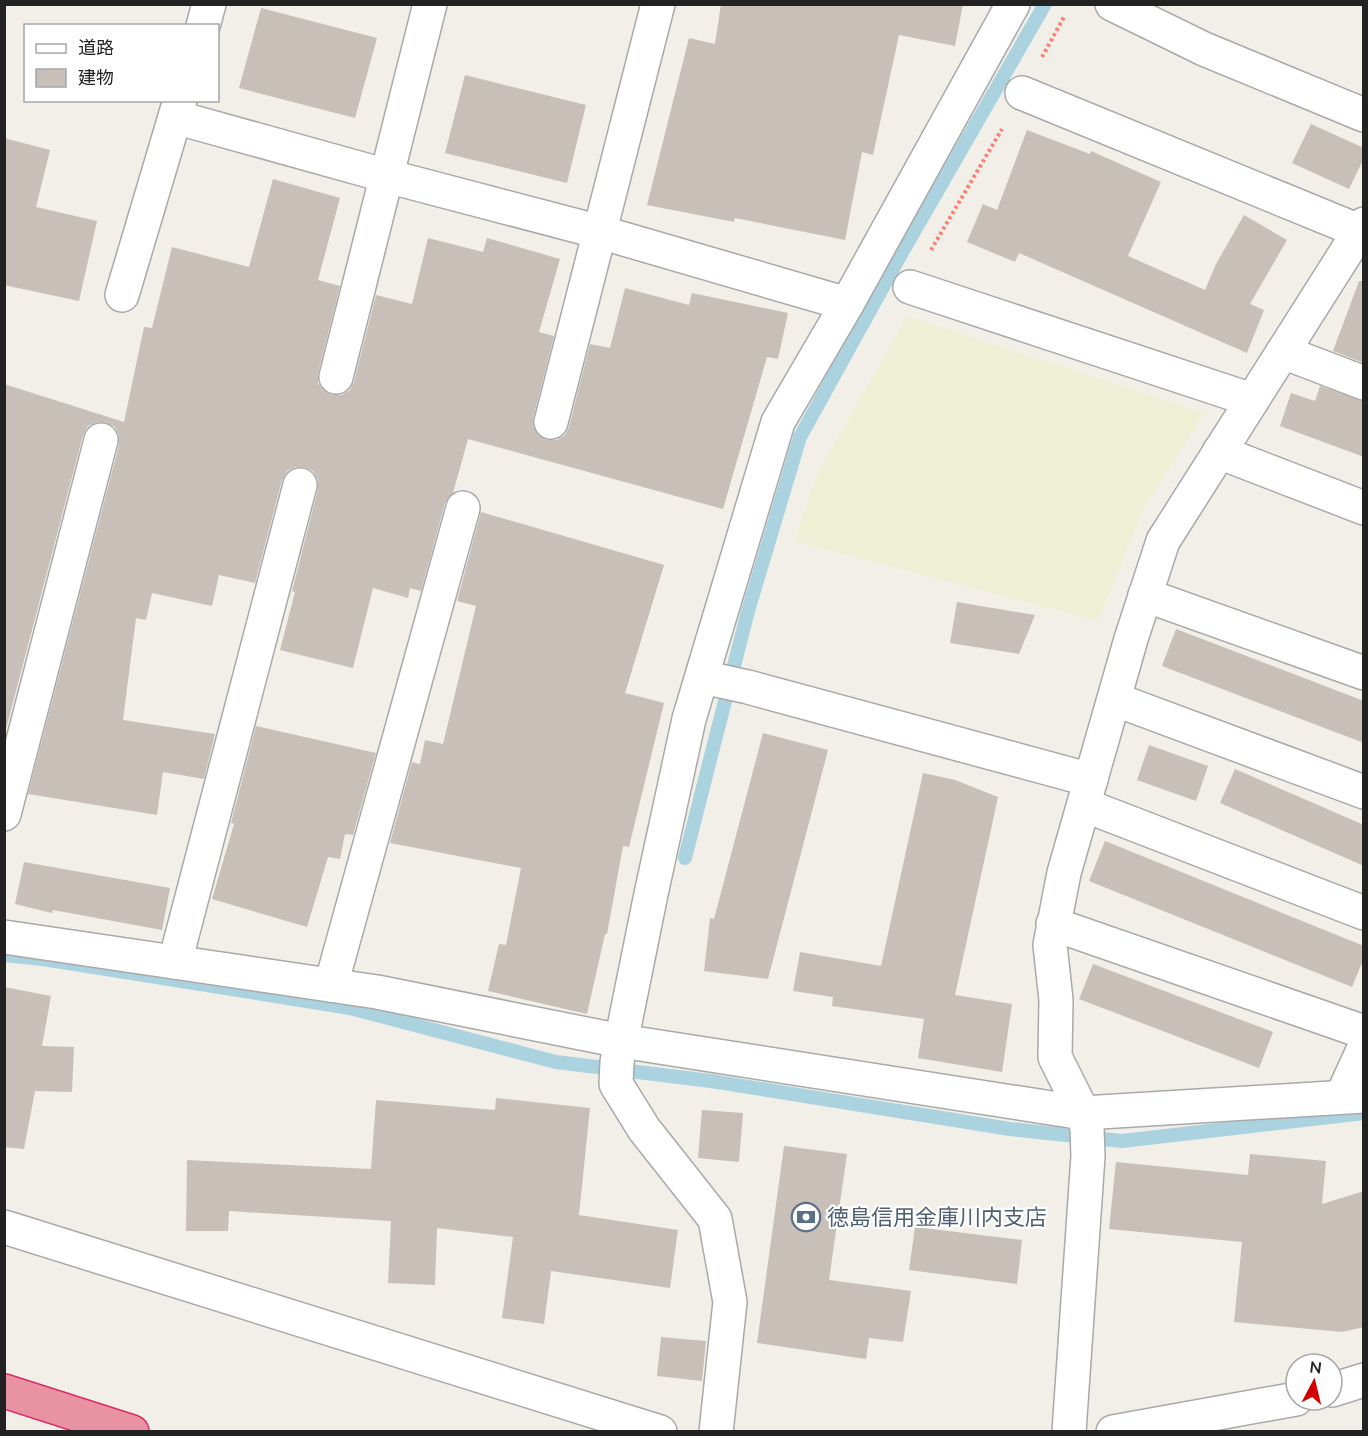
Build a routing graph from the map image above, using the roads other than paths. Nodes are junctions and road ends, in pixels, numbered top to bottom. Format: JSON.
{"nodes":[{"id":1,"x":209,"y":4,"type":"edge"},
{"id":2,"x":430,"y":4,"type":"edge"},
{"id":3,"x":658,"y":4,"type":"edge"},
{"id":4,"x":1013,"y":4,"type":"edge"},
{"id":5,"x":1112,"y":4,"type":"edge"},
{"id":6,"x":204,"y":24,"type":"edge"},
{"id":7,"x":1022,"y":93,"type":"road end"},
{"id":8,"x":178,"y":109,"type":"edge"},
{"id":9,"x":1364,"y":115,"type":"edge"},
{"id":10,"x":387,"y":176,"type":"junction"},
{"id":11,"x":600,"y":232,"type":"junction"},
{"id":12,"x":1359,"y":238,"type":"edge"},
{"id":13,"x":910,"y":287,"type":"road end"},
{"id":14,"x":122,"y":295,"type":"dead end"},
{"id":15,"x":847,"y":304,"type":"junction"},
{"id":16,"x":1283,"y":352,"type":"junction"},
{"id":17,"x":336,"y":377,"type":"dead end"},
{"id":18,"x":1364,"y":383,"type":"edge"},
{"id":19,"x":1252,"y":400,"type":"junction"},
{"id":20,"x":551,"y":422,"type":"dead end"},
{"id":21,"x":101,"y":440,"type":"dead end"},
{"id":22,"x":1219,"y":452,"type":"junction"},
{"id":23,"x":300,"y":485,"type":"dead end"},
{"id":24,"x":463,"y":508,"type":"dead end"},
{"id":25,"x":1364,"y":508,"type":"edge"},
{"id":26,"x":1145,"y":595,"type":"junction"},
{"id":27,"x":1364,"y":673,"type":"edge"},
{"id":28,"x":702,"y":677,"type":"junction"},
{"id":29,"x":1114,"y":699,"type":"junction"},
{"id":30,"x":1087,"y":792,"type":"junction"},
{"id":31,"x":1364,"y":792,"type":"edge"},
{"id":32,"x":4,"y":814,"type":"edge"},
{"id":33,"x":1364,"y":913,"type":"edge"},
{"id":34,"x":1053,"y":924,"type":"junction"},
{"id":35,"x":4,"y":938,"type":"edge"},
{"id":36,"x":175,"y":962,"type":"junction"},
{"id":37,"x":331,"y":986,"type":"junction"},
{"id":38,"x":1364,"y":1032,"type":"edge"},
{"id":39,"x":1364,"y":1048,"type":"edge"},
{"id":40,"x":618,"y":1062,"type":"junction"},
{"id":41,"x":1353,"y":1096,"type":"edge"},
{"id":42,"x":1086,"y":1133,"type":"junction"},
{"id":43,"x":4,"y":1227,"type":"edge"},
{"id":44,"x":1364,"y":1380,"type":"edge"},
{"id":45,"x":1344,"y":1386,"type":"edge"},
{"id":46,"x":4,"y":1391,"type":"edge"},
{"id":47,"x":1284,"y":1401,"type":"edge"},
{"id":48,"x":132,"y":1431,"type":"edge"},
{"id":49,"x":660,"y":1431,"type":"edge"},
{"id":50,"x":716,"y":1431,"type":"edge"},
{"id":51,"x":1069,"y":1431,"type":"edge"},
{"id":52,"x":1113,"y":1431,"type":"edge"}],
"edges":[{"from":1,"to":6,"type":"street"},
{"from":2,"to":10,"type":"street"},
{"from":3,"to":11,"type":"street"},
{"from":4,"to":15,"type":"street"},
{"from":5,"to":9,"type":"street"},
{"from":7,"to":12,"type":"street"},
{"from":8,"to":10,"type":"street"},
{"from":8,"to":14,"type":"street"},
{"from":10,"to":11,"type":"street"},
{"from":10,"to":17,"type":"street"},
{"from":11,"to":15,"type":"street"},
{"from":11,"to":20,"type":"street"},
{"from":12,"to":16,"type":"street"},
{"from":13,"to":19,"type":"street"},
{"from":15,"to":28,"type":"street"},
{"from":16,"to":18,"type":"street"},
{"from":16,"to":19,"type":"street"},
{"from":19,"to":22,"type":"street"},
{"from":21,"to":32,"type":"street"},
{"from":22,"to":25,"type":"street"},
{"from":22,"to":26,"type":"street"},
{"from":23,"to":36,"type":"street"},
{"from":24,"to":37,"type":"street"},
{"from":26,"to":27,"type":"street"},
{"from":26,"to":29,"type":"street"},
{"from":28,"to":30,"type":"street"},
{"from":28,"to":40,"type":"street"},
{"from":29,"to":30,"type":"street"},
{"from":29,"to":31,"type":"street"},
{"from":30,"to":33,"type":"street"},
{"from":30,"to":34,"type":"street"},
{"from":34,"to":38,"type":"street"},
{"from":34,"to":42,"type":"street"},
{"from":35,"to":36,"type":"street"},
{"from":36,"to":37,"type":"street"},
{"from":37,"to":40,"type":"street"},
{"from":39,"to":41,"type":"street"},
{"from":40,"to":42,"type":"street"},
{"from":40,"to":50,"type":"street"},
{"from":41,"to":42,"type":"street"},
{"from":42,"to":51,"type":"street"},
{"from":43,"to":49,"type":"street"},
{"from":44,"to":45,"type":"street"},
{"from":46,"to":48,"type":"highway"},
{"from":47,"to":52,"type":"street"}]}
